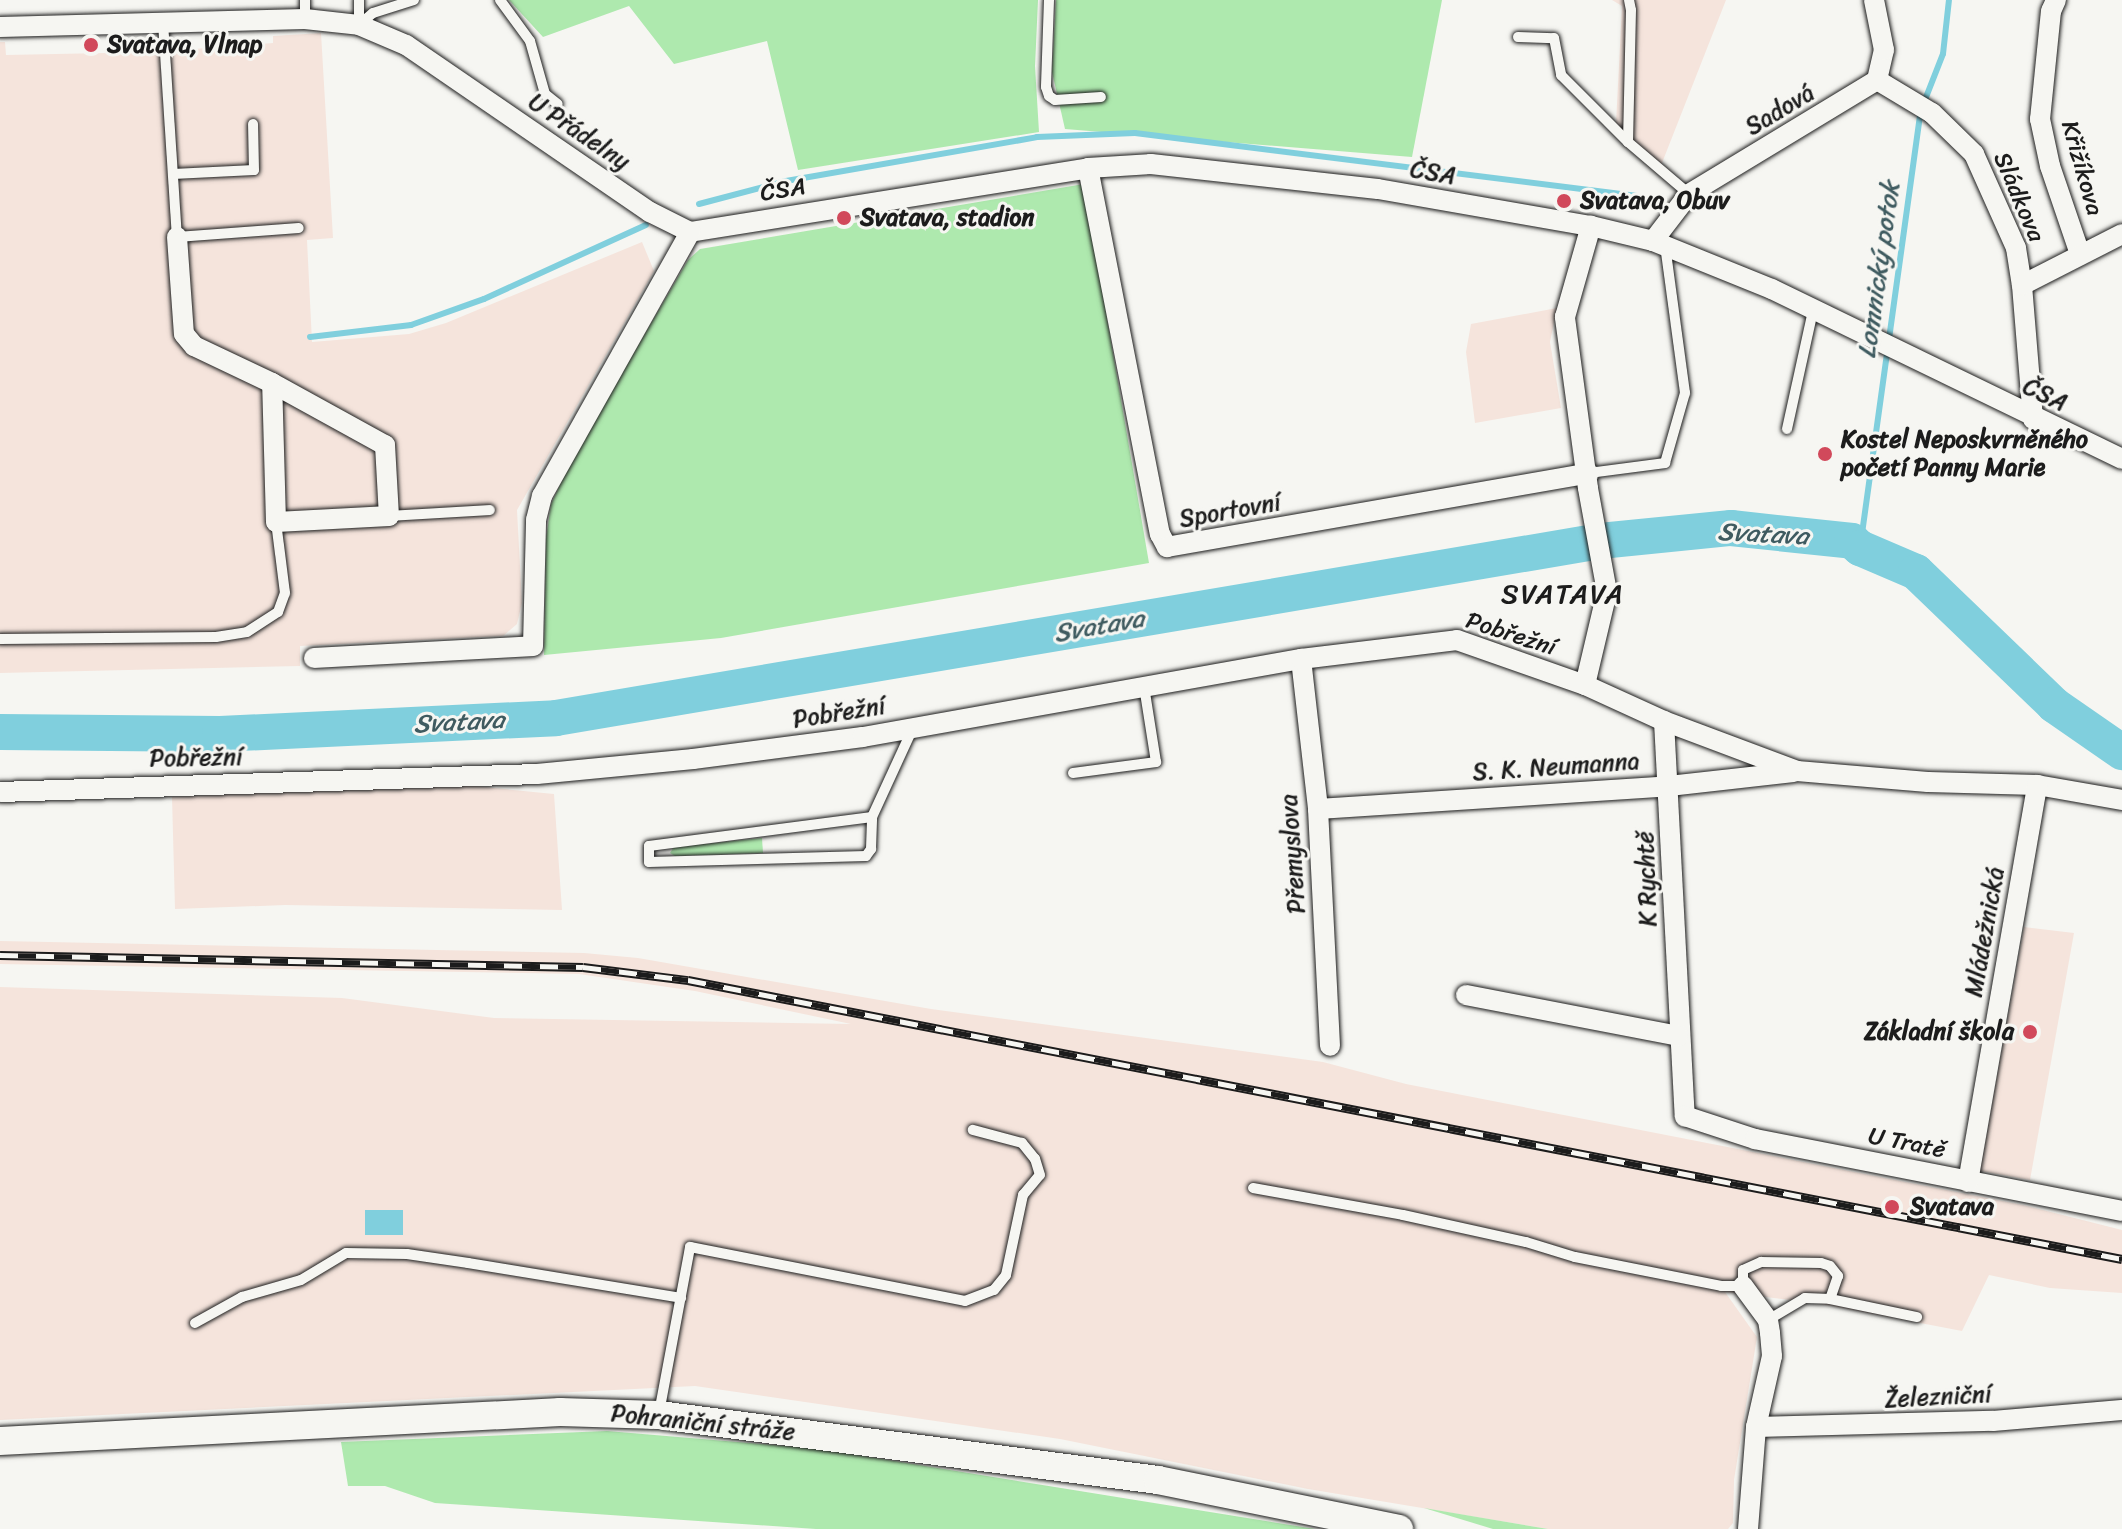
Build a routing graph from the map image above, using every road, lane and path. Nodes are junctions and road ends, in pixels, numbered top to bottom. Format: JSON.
{"nodes":[{"id":1,"x":359,"y":0,"type":"edge"},
{"id":2,"x":414,"y":0,"type":"edge"},
{"id":3,"x":500,"y":0,"type":"edge"},
{"id":4,"x":1049,"y":0,"type":"edge"},
{"id":5,"x":1629,"y":0,"type":"edge"},
{"id":6,"x":1874,"y":0,"type":"edge"},
{"id":7,"x":2056,"y":0,"type":"edge"},
{"id":8,"x":305,"y":10,"type":"edge"},
{"id":9,"x":163,"y":22,"type":"junction"},
{"id":10,"x":359,"y":25,"type":"junction"},
{"id":11,"x":0,"y":27,"type":"edge"},
{"id":12,"x":1518,"y":37,"type":"dead end"},
{"id":13,"x":1877,"y":80,"type":"junction"},
{"id":14,"x":1101,"y":97,"type":"dead end"},
{"id":15,"x":558,"y":104,"type":"dead end"},
{"id":16,"x":253,"y":124,"type":"dead end"},
{"id":17,"x":1628,"y":142,"type":"junction"},
{"id":18,"x":1088,"y":168,"type":"junction"},
{"id":19,"x":173,"y":174,"type":"junction"},
{"id":20,"x":1689,"y":194,"type":"junction"},
{"id":21,"x":1591,"y":226,"type":"junction"},
{"id":22,"x":299,"y":228,"type":"dead end"},
{"id":23,"x":686,"y":230,"type":"junction"},
{"id":24,"x":2122,"y":234,"type":"edge"},
{"id":25,"x":177,"y":237,"type":"junction"},
{"id":26,"x":1659,"y":244,"type":"junction"},
{"id":27,"x":2080,"y":254,"type":"junction"},
{"id":28,"x":2022,"y":285,"type":"junction"},
{"id":29,"x":1813,"y":311,"type":"junction"},
{"id":30,"x":272,"y":383,"type":"junction"},
{"id":31,"x":2033,"y":419,"type":"junction"},
{"id":32,"x":1787,"y":429,"type":"dead end"},
{"id":33,"x":2122,"y":459,"type":"edge"},
{"id":34,"x":1588,"y":480,"type":"junction"},
{"id":35,"x":490,"y":510,"type":"dead end"},
{"id":36,"x":389,"y":516,"type":"junction"},
{"id":37,"x":276,"y":522,"type":"junction"},
{"id":38,"x":0,"y":639,"type":"edge"},
{"id":39,"x":314,"y":658,"type":"dead end"},
{"id":40,"x":1301,"y":659,"type":"junction"},
{"id":41,"x":1585,"y":685,"type":"junction"},
{"id":42,"x":1144,"y":686,"type":"junction"},
{"id":43,"x":1664,"y":721,"type":"junction"},
{"id":44,"x":913,"y":727,"type":"junction"},
{"id":45,"x":1797,"y":771,"type":"junction"},
{"id":46,"x":1073,"y":773,"type":"dead end"},
{"id":47,"x":2037,"y":785,"type":"junction"},
{"id":48,"x":1669,"y":786,"type":"junction"},
{"id":49,"x":0,"y":792,"type":"edge"},
{"id":50,"x":2122,"y":800,"type":"edge"},
{"id":51,"x":1318,"y":809,"type":"junction"},
{"id":52,"x":872,"y":817,"type":"junction"},
{"id":53,"x":1466,"y":995,"type":"dead end"},
{"id":54,"x":1678,"y":1036,"type":"junction"},
{"id":55,"x":1330,"y":1046,"type":"dead end"},
{"id":56,"x":1685,"y":1116,"type":"joint"},
{"id":57,"x":973,"y":1130,"type":"dead end"},
{"id":58,"x":1968,"y":1182,"type":"junction"},
{"id":59,"x":1253,"y":1188,"type":"dead end"},
{"id":60,"x":2122,"y":1211,"type":"edge"},
{"id":61,"x":1743,"y":1286,"type":"junction"},
{"id":62,"x":681,"y":1298,"type":"junction"},
{"id":63,"x":1830,"y":1299,"type":"junction"},
{"id":64,"x":1917,"y":1317,"type":"dead end"},
{"id":65,"x":1768,"y":1320,"type":"junction"},
{"id":66,"x":195,"y":1323,"type":"dead end"},
{"id":67,"x":2122,"y":1410,"type":"edge"},
{"id":68,"x":659,"y":1415,"type":"junction"},
{"id":69,"x":1756,"y":1427,"type":"junction"},
{"id":70,"x":0,"y":1441,"type":"edge"},
{"id":71,"x":1399,"y":1529,"type":"edge"},
{"id":72,"x":1748,"y":1529,"type":"edge"}],
"edges":[{"from":1,"to":10,"type":"lane"},
{"from":2,"to":10,"type":"lane"},
{"from":3,"to":15,"type":"lane"},
{"from":4,"to":14,"type":"lane"},
{"from":5,"to":17,"type":"lane"},
{"from":6,"to":13,"type":"street"},
{"from":7,"to":27,"type":"street","name":"Křižíkova"},
{"from":8,"to":9,"type":"street","name":"U Přádelny"},
{"from":8,"to":10,"type":"street","name":"U Přádelny"},
{"from":9,"to":11,"type":"street","name":"U Přádelny"},
{"from":9,"to":19,"type":"lane"},
{"from":10,"to":23,"type":"street","name":"U Přádelny"},
{"from":12,"to":17,"type":"lane"},
{"from":13,"to":20,"type":"street","name":"Sadová"},
{"from":13,"to":28,"type":"street","name":"Sládkova"},
{"from":16,"to":19,"type":"lane"},
{"from":17,"to":20,"type":"lane"},
{"from":18,"to":21,"type":"street","name":"ČSA"},
{"from":18,"to":23,"type":"street","name":"ČSA"},
{"from":18,"to":34,"type":"street","name":"Sportovní"},
{"from":19,"to":25,"type":"lane"},
{"from":20,"to":26,"type":"street","name":"Sadová"},
{"from":21,"to":26,"type":"street","name":"ČSA"},
{"from":21,"to":34,"type":"street"},
{"from":22,"to":25,"type":"lane"},
{"from":23,"to":39,"type":"street"},
{"from":24,"to":27,"type":"street","name":"Sládkova"},
{"from":25,"to":30,"type":"street"},
{"from":26,"to":29,"type":"street","name":"ČSA"},
{"from":26,"to":34,"type":"lane"},
{"from":27,"to":28,"type":"street","name":"Sládkova"},
{"from":28,"to":31,"type":"street","name":"Sládkova"},
{"from":29,"to":31,"type":"street","name":"ČSA"},
{"from":29,"to":32,"type":"lane"},
{"from":30,"to":36,"type":"street"},
{"from":30,"to":37,"type":"street"},
{"from":31,"to":33,"type":"street","name":"ČSA"},
{"from":34,"to":41,"type":"street"},
{"from":35,"to":36,"type":"lane"},
{"from":36,"to":37,"type":"street"},
{"from":37,"to":38,"type":"lane"},
{"from":40,"to":41,"type":"street","name":"Pobřežní"},
{"from":40,"to":42,"type":"street","name":"Pobřežní"},
{"from":40,"to":51,"type":"street","name":"Přemyslova"},
{"from":41,"to":43,"type":"street","name":"Pobřežní"},
{"from":42,"to":44,"type":"street","name":"Pobřežní"},
{"from":42,"to":46,"type":"lane"},
{"from":43,"to":45,"type":"street","name":"S. K. Neumanna"},
{"from":43,"to":48,"type":"street","name":"K Rychtě"},
{"from":44,"to":49,"type":"street","name":"Pobřežní"},
{"from":44,"to":52,"type":"lane"},
{"from":45,"to":47,"type":"street","name":"S. K. Neumanna"},
{"from":45,"to":48,"type":"street","name":"S. K. Neumanna"},
{"from":47,"to":50,"type":"street","name":"S. K. Neumanna"},
{"from":47,"to":58,"type":"street","name":"Mládežnická"},
{"from":48,"to":51,"type":"street","name":"S. K. Neumanna"},
{"from":48,"to":54,"type":"street","name":"K Rychtě"},
{"from":51,"to":55,"type":"street","name":"Přemyslova"},
{"from":52,"to":52,"type":"lane"},
{"from":53,"to":54,"type":"street"},
{"from":54,"to":56,"type":"street","name":"K Rychtě"},
{"from":56,"to":58,"type":"street","name":"U Tratě"},
{"from":57,"to":62,"type":"lane"},
{"from":58,"to":60,"type":"street","name":"U Tratě"},
{"from":59,"to":61,"type":"lane"},
{"from":61,"to":63,"type":"lane"},
{"from":61,"to":65,"type":"street"},
{"from":62,"to":66,"type":"lane"},
{"from":62,"to":68,"type":"lane"},
{"from":63,"to":64,"type":"lane"},
{"from":63,"to":65,"type":"lane"},
{"from":65,"to":69,"type":"street"},
{"from":67,"to":69,"type":"street","name":"Železniční"},
{"from":68,"to":70,"type":"street","name":"Pohraniční stráže"},
{"from":68,"to":71,"type":"street","name":"Pohraniční stráže"},
{"from":69,"to":72,"type":"street"}]}
